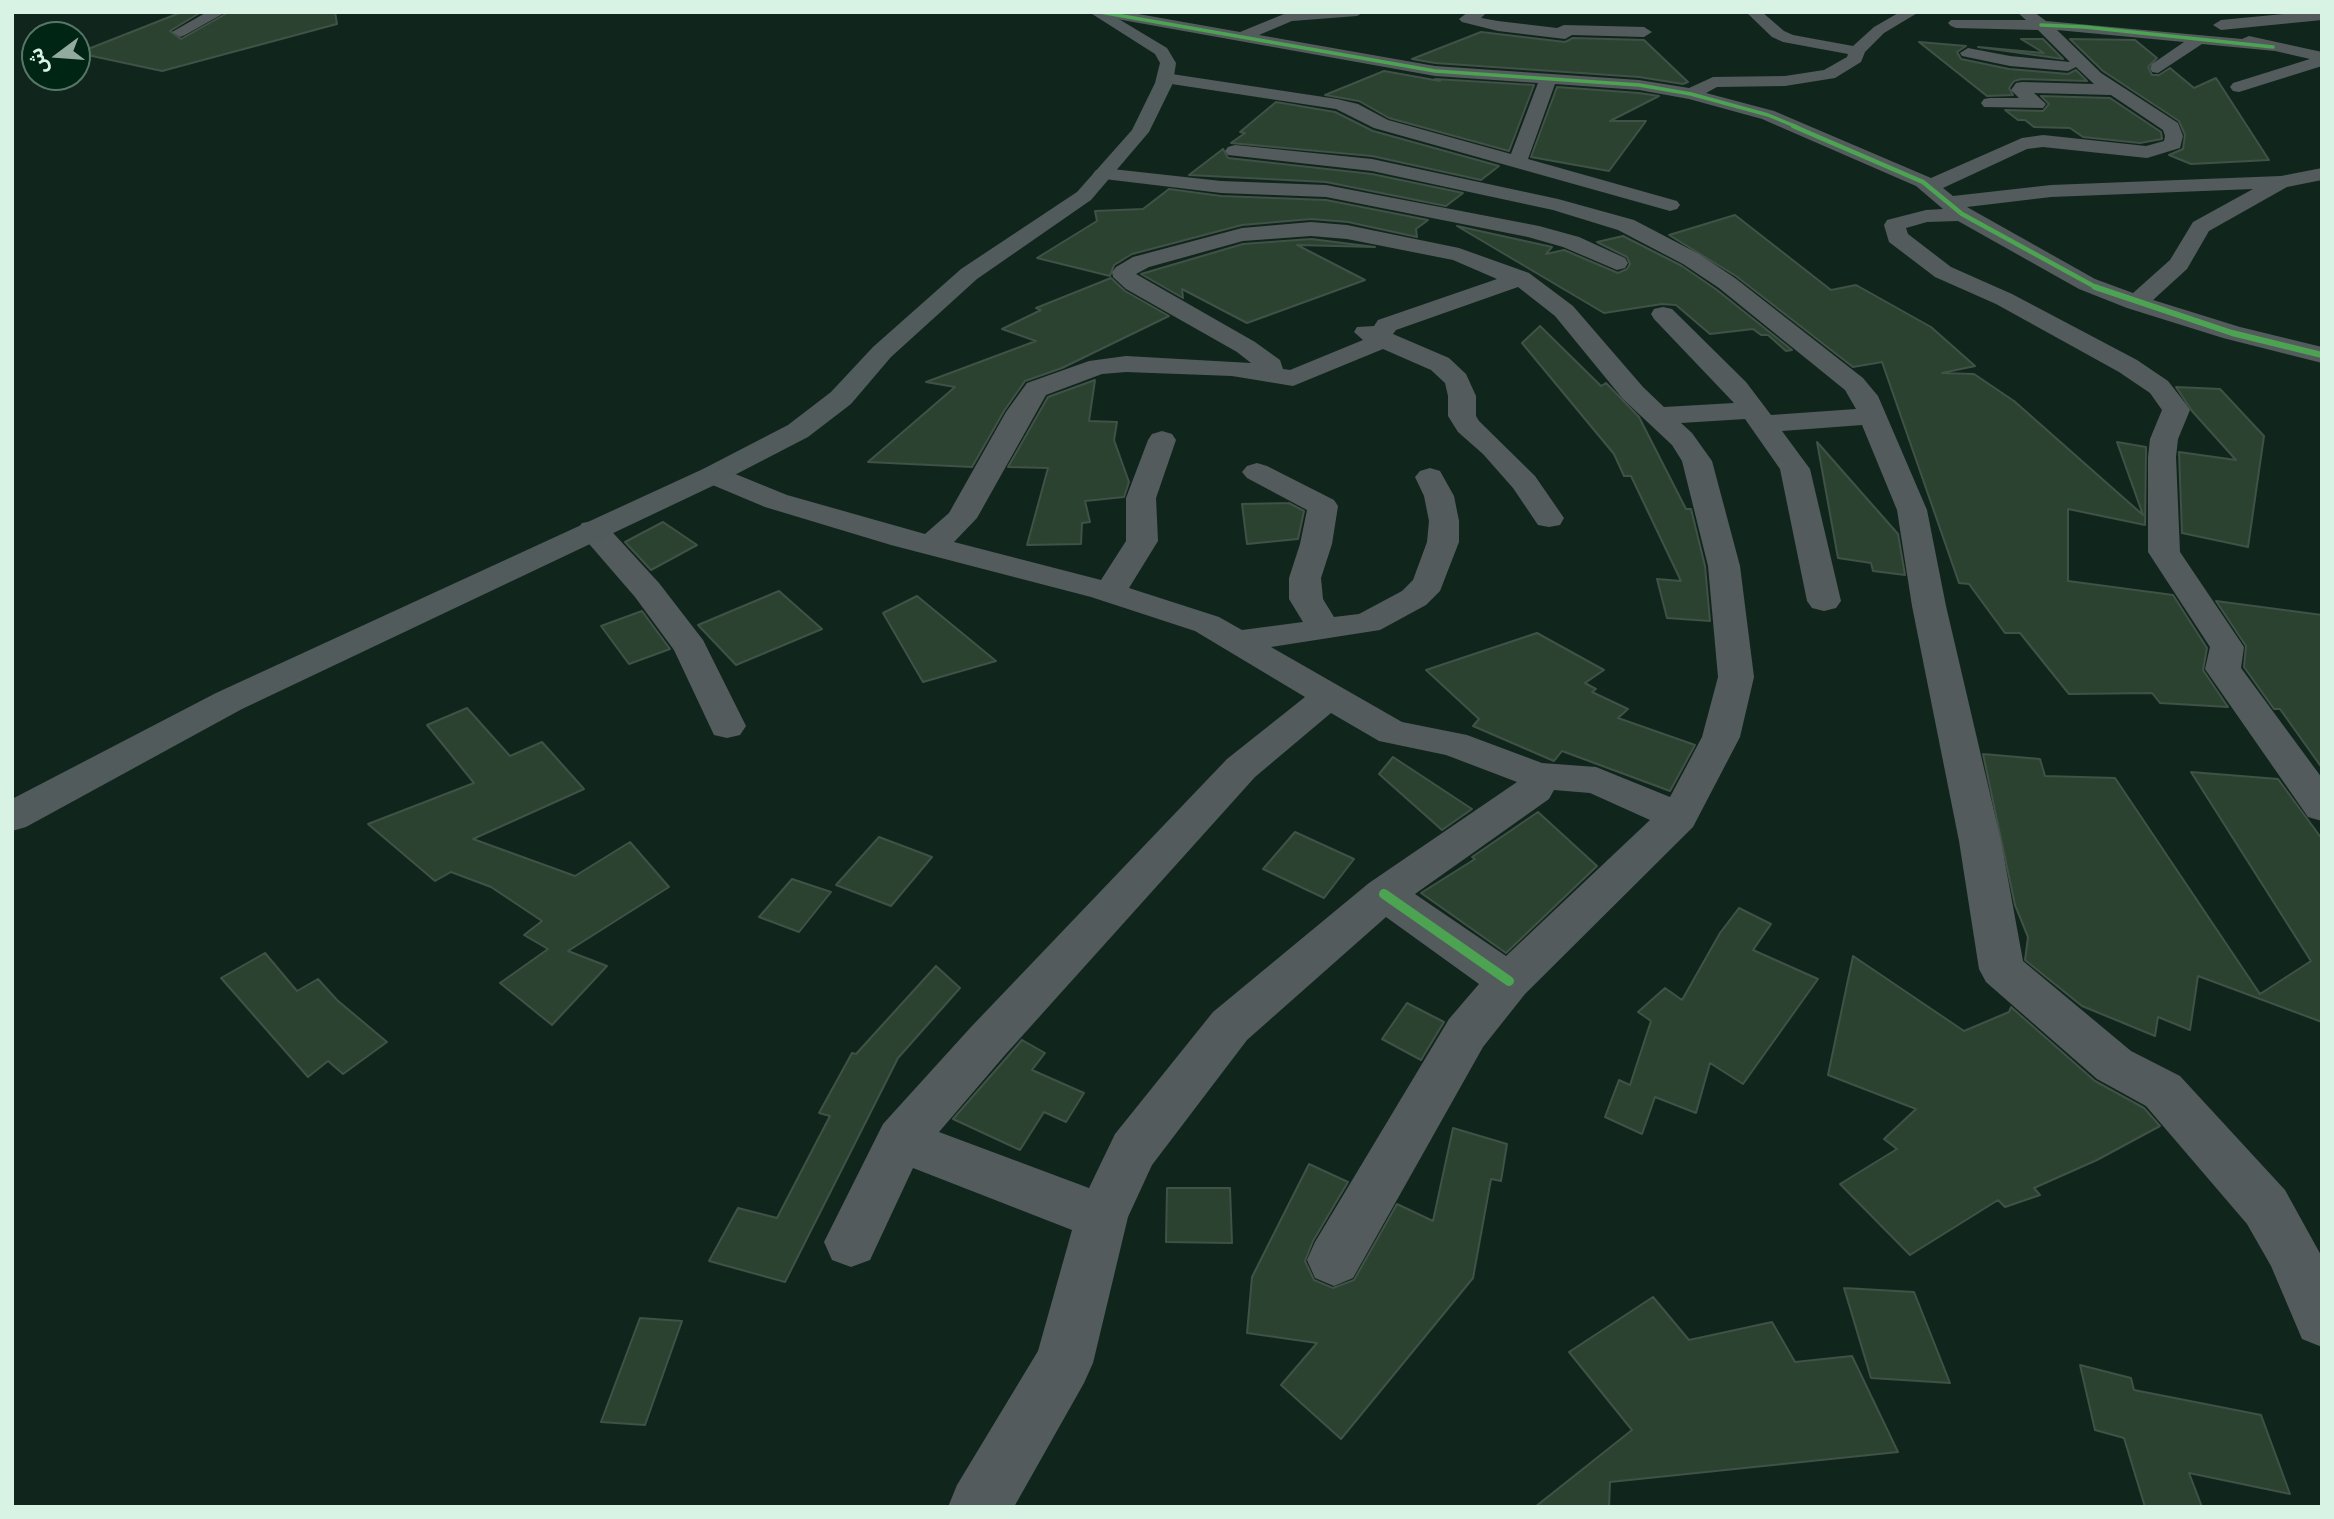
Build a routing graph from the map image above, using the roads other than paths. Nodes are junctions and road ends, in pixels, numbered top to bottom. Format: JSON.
{"nodes":[{"id":1,"x":219,"y":12,"type":"edge"},
{"id":2,"x":1098,"y":12,"type":"edge"},
{"id":3,"x":1357,"y":12,"type":"edge"},
{"id":4,"x":1480,"y":12,"type":"edge"},
{"id":5,"x":1753,"y":12,"type":"edge"},
{"id":6,"x":1878,"y":12,"type":"edge"},
{"id":7,"x":2024,"y":12,"type":"edge"},
{"id":8,"x":2235,"y":12,"type":"edge"},
{"id":9,"x":1910,"y":13,"type":"edge"},
{"id":10,"x":2322,"y":13,"type":"edge"},
{"id":11,"x":1288,"y":15,"type":"edge"},
{"id":12,"x":1572,"y":15,"type":"dead end"},
{"id":13,"x":2169,"y":20,"type":"dead end"},
{"id":14,"x":2265,"y":20,"type":"junction"},
{"id":15,"x":1956,"y":23,"type":"dead end"},
{"id":16,"x":2041,"y":25,"type":"junction"},
{"id":17,"x":1498,"y":26,"type":"junction"},
{"id":18,"x":180,"y":32,"type":"dead end"},
{"id":19,"x":1565,"y":32,"type":"junction"},
{"id":20,"x":1644,"y":32,"type":"dead end"},
{"id":21,"x":2196,"y":33,"type":"junction"},
{"id":22,"x":1241,"y":37,"type":"junction"},
{"id":23,"x":1477,"y":41,"type":"dead end"},
{"id":24,"x":1581,"y":49,"type":"dead end"},
{"id":25,"x":1857,"y":51,"type":"junction"},
{"id":26,"x":1968,"y":53,"type":"dead end"},
{"id":27,"x":1456,"y":56,"type":"dead end"},
{"id":28,"x":2322,"y":59,"type":"edge"},
{"id":29,"x":1597,"y":64,"type":"dead end"},
{"id":30,"x":2084,"y":66,"type":"junction"},
{"id":31,"x":2158,"y":68,"type":"dead end"},
{"id":32,"x":1435,"y":71,"type":"junction"},
{"id":33,"x":1165,"y":78,"type":"junction"},
{"id":34,"x":1548,"y":79,"type":"junction"},
{"id":35,"x":1608,"y":81,"type":"junction"},
{"id":36,"x":2239,"y":87,"type":"dead end"},
{"id":37,"x":2115,"y":90,"type":"junction"},
{"id":38,"x":1691,"y":94,"type":"junction"},
{"id":39,"x":1990,"y":103,"type":"dead end"},
{"id":40,"x":1235,"y":151,"type":"dead end"},
{"id":41,"x":1518,"y":162,"type":"junction"},
{"id":42,"x":1103,"y":174,"type":"junction"},
{"id":43,"x":2322,"y":174,"type":"edge"},
{"id":44,"x":2281,"y":182,"type":"junction"},
{"id":45,"x":1602,"y":185,"type":"junction"},
{"id":46,"x":1930,"y":186,"type":"junction"},
{"id":47,"x":1558,"y":205,"type":"junction"},
{"id":48,"x":1670,"y":205,"type":"dead end"},
{"id":49,"x":1956,"y":209,"type":"junction"},
{"id":50,"x":1617,"y":263,"type":"dead end"},
{"id":51,"x":1521,"y":278,"type":"junction"},
{"id":52,"x":2136,"y":303,"type":"junction"},
{"id":53,"x":1662,"y":314,"type":"dead end"},
{"id":54,"x":2322,"y":329,"type":"edge"},
{"id":55,"x":1372,"y":334,"type":"junction"},
{"id":56,"x":2318,"y":358,"type":"edge"},
{"id":57,"x":1269,"y":374,"type":"junction"},
{"id":58,"x":1655,"y":416,"type":"junction"},
{"id":59,"x":1872,"y":416,"type":"junction"},
{"id":60,"x":1759,"y":417,"type":"junction"},
{"id":61,"x":1162,"y":440,"type":"dead end"},
{"id":62,"x":1256,"y":472,"type":"dead end"},
{"id":63,"x":713,"y":475,"type":"junction"},
{"id":64,"x":1430,"y":477,"type":"dead end"},
{"id":65,"x":1549,"y":518,"type":"dead end"},
{"id":66,"x":593,"y":530,"type":"junction"},
{"id":67,"x":931,"y":545,"type":"junction"},
{"id":68,"x":1110,"y":592,"type":"junction"},
{"id":69,"x":1824,"y":601,"type":"dead end"},
{"id":70,"x":1324,"y":629,"type":"junction"},
{"id":71,"x":1237,"y":641,"type":"junction"},
{"id":72,"x":1331,"y":694,"type":"junction"},
{"id":73,"x":727,"y":726,"type":"dead end"},
{"id":74,"x":1538,"y":776,"type":"junction"},
{"id":75,"x":2322,"y":807,"type":"edge"},
{"id":76,"x":12,"y":817,"type":"edge"},
{"id":77,"x":1679,"y":817,"type":"junction"},
{"id":78,"x":1384,"y":894,"type":"junction"},
{"id":79,"x":1509,"y":981,"type":"junction"},
{"id":80,"x":901,"y":1140,"type":"junction"},
{"id":81,"x":1102,"y":1217,"type":"junction"},
{"id":82,"x":851,"y":1242,"type":"dead end"},
{"id":83,"x":1334,"y":1260,"type":"dead end"},
{"id":84,"x":2322,"y":1320,"type":"edge"},
{"id":85,"x":979,"y":1507,"type":"edge"}],
"edges":[{"from":1,"to":18,"type":"street"},
{"from":2,"to":22,"type":"street"},
{"from":2,"to":33,"type":"main road"},
{"from":3,"to":11,"type":"street"},
{"from":4,"to":17,"type":"street"},
{"from":5,"to":25,"type":"street"},
{"from":6,"to":9,"type":"street"},
{"from":7,"to":16,"type":"street"},
{"from":8,"to":14,"type":"street"},
{"from":9,"to":25,"type":"street"},
{"from":10,"to":14,"type":"street"},
{"from":11,"to":22,"type":"street"},
{"from":12,"to":19,"type":"street"},
{"from":13,"to":21,"type":"street"},
{"from":14,"to":21,"type":"street"},
{"from":15,"to":16,"type":"street"},
{"from":16,"to":21,"type":"street"},
{"from":16,"to":30,"type":"street"},
{"from":17,"to":19,"type":"street"},
{"from":17,"to":23,"type":"street"},
{"from":19,"to":20,"type":"street"},
{"from":19,"to":24,"type":"street"},
{"from":21,"to":28,"type":"street"},
{"from":21,"to":31,"type":"street"},
{"from":22,"to":32,"type":"street"},
{"from":25,"to":38,"type":"street"},
{"from":26,"to":30,"type":"street"},
{"from":27,"to":32,"type":"street"},
{"from":28,"to":36,"type":"street"},
{"from":29,"to":35,"type":"street"},
{"from":30,"to":37,"type":"street"},
{"from":32,"to":34,"type":"street"},
{"from":33,"to":41,"type":"street"},
{"from":33,"to":42,"type":"main road"},
{"from":34,"to":35,"type":"street"},
{"from":34,"to":41,"type":"street"},
{"from":35,"to":38,"type":"street"},
{"from":37,"to":39,"type":"street"},
{"from":37,"to":46,"type":"street"},
{"from":38,"to":46,"type":"street"},
{"from":40,"to":47,"type":"street"},
{"from":41,"to":45,"type":"street"},
{"from":42,"to":50,"type":"street"},
{"from":42,"to":63,"type":"main road"},
{"from":43,"to":44,"type":"street"},
{"from":44,"to":49,"type":"street"},
{"from":44,"to":52,"type":"street"},
{"from":45,"to":47,"type":"street"},
{"from":45,"to":48,"type":"street"},
{"from":46,"to":49,"type":"street"},
{"from":47,"to":59,"type":"street"},
{"from":49,"to":52,"type":"street"},
{"from":49,"to":75,"type":"street"},
{"from":51,"to":55,"type":"street"},
{"from":51,"to":57,"type":"street"},
{"from":51,"to":58,"type":"street"},
{"from":52,"to":56,"type":"street"},
{"from":53,"to":60,"type":"street"},
{"from":54,"to":56,"type":"street"},
{"from":55,"to":57,"type":"street"},
{"from":55,"to":65,"type":"street"},
{"from":57,"to":67,"type":"street"},
{"from":58,"to":60,"type":"street"},
{"from":58,"to":77,"type":"street"},
{"from":59,"to":60,"type":"street"},
{"from":59,"to":84,"type":"street"},
{"from":60,"to":69,"type":"street"},
{"from":61,"to":68,"type":"street"},
{"from":62,"to":70,"type":"street"},
{"from":63,"to":66,"type":"main road"},
{"from":63,"to":67,"type":"street"},
{"from":64,"to":70,"type":"street"},
{"from":66,"to":73,"type":"street"},
{"from":66,"to":76,"type":"main road"},
{"from":67,"to":68,"type":"street"},
{"from":68,"to":71,"type":"street"},
{"from":70,"to":71,"type":"street"},
{"from":71,"to":72,"type":"street"},
{"from":72,"to":74,"type":"street"},
{"from":72,"to":80,"type":"street"},
{"from":74,"to":77,"type":"street"},
{"from":74,"to":78,"type":"street"},
{"from":77,"to":79,"type":"street"},
{"from":78,"to":79,"type":"street"},
{"from":78,"to":81,"type":"street"},
{"from":79,"to":83,"type":"street"},
{"from":80,"to":81,"type":"street"},
{"from":80,"to":82,"type":"street"},
{"from":81,"to":85,"type":"street"}]}
